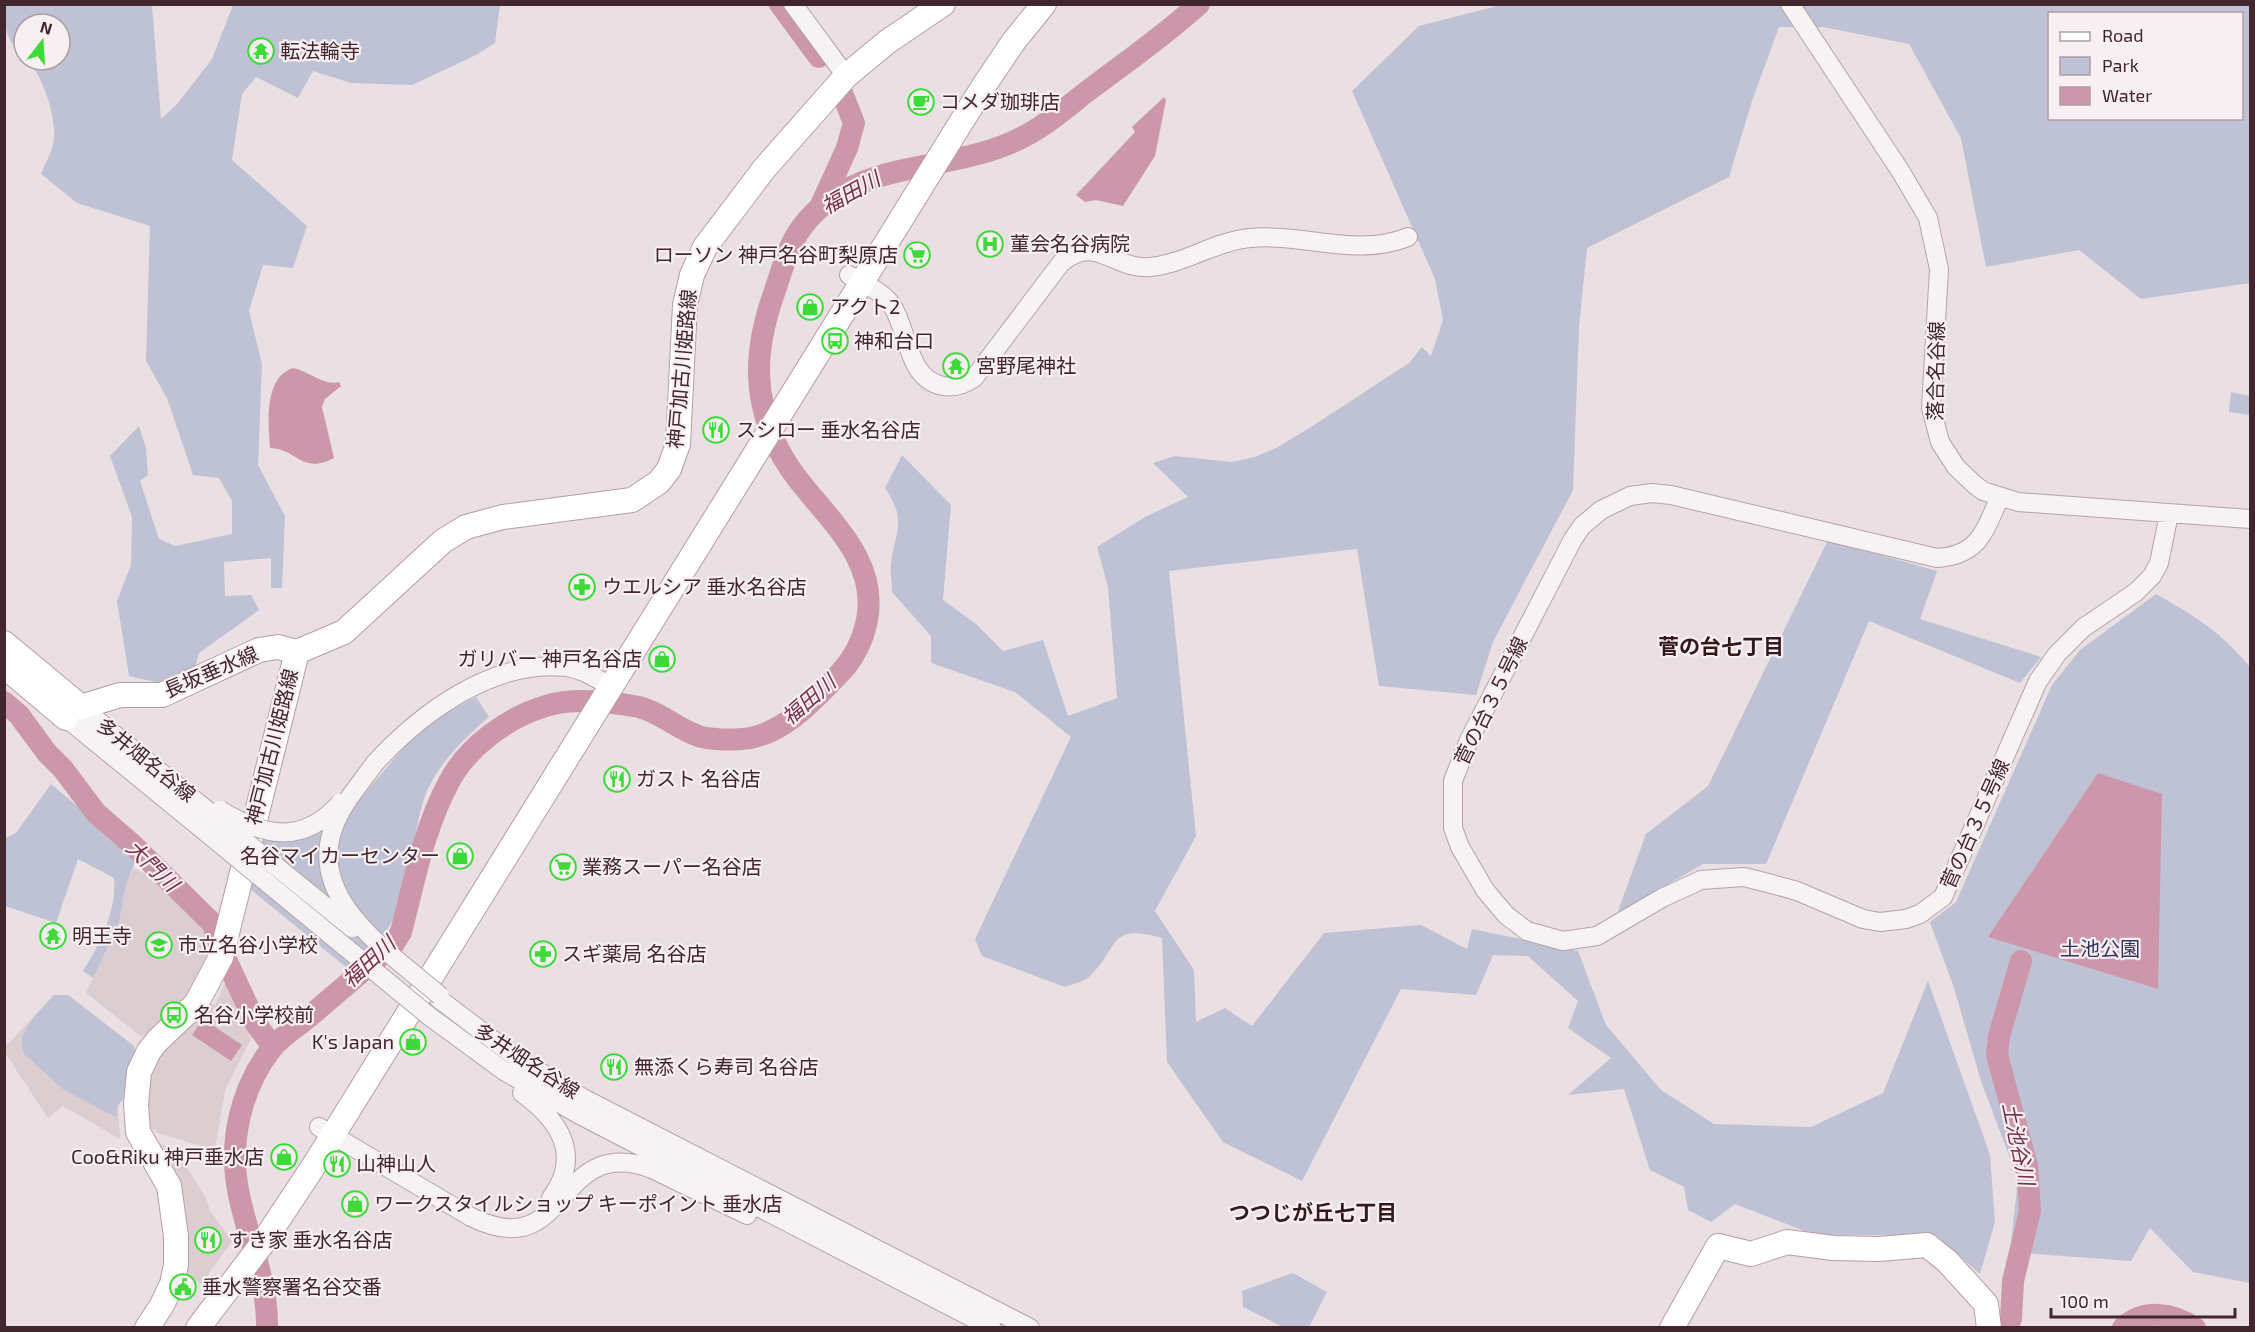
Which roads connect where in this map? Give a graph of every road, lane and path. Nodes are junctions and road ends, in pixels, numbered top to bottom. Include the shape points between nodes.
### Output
1 (793, 4) edge
2 (943, 4) edge
3 (1026, 4) edge
4 (1044, 4) edge
5 (1791, 4) edge
6 (846, 76) junction
7 (937, 149) junction
8 (1408, 237) dead end
9 (856, 279) junction
10 (2000, 497) junction
11 (2169, 513) junction
12 (2250, 519) edge
13 (4, 643) edge
14 (297, 652) junction
15 (4, 666) edge
16 (605, 683) junction
17 (74, 712) junction
18 (375, 763) junction
19 (212, 818) junction
20 (440, 998) junction
21 (429, 1016) junction
22 (325, 1131) junction
23 (439, 1199) junction
24 (245, 1256) junction
25 (881, 1270) junction
26 (147, 1328) edge
27 (182, 1328) edge
28 (198, 1328) edge
29 (992, 1328) edge
30 (1030, 1328) edge
31 (1672, 1328) edge
32 (1989, 1328) edge

1 - 6 street
2 - 6 main road, 神戸加古川姫路線
3 - 7 main road via 1003,33
4 - 7 main road
5 - 10 street, 落合名谷線 via 1928,218 1939,269 1931,408 1934,427 1956,467 1975,485
6 - 14 main road, 神戸加古川姫路線 via 790,137 714,231 692,275 684,319 680,433 672,461 659,482 632,500 504,517 466,527 443,541 344,632
7 - 9 main road
8 - 9 street via 1371,247 1251,238 1152,267 1129,265 1093,250 1078,251 1061,263 971,380 954,386 937,384 922,374 892,306
9 - 16 main road
10 - 11 street, 落合名谷線 via 2025,503
10 - 11 street, 菅の台３５号線 via 1980,540 1954,557 1937,558 1671,495 1629,496 1601,510 1573,539 1469,740 1453,781 1453,828 1469,864 1495,904 1527,931 1563,941 1597,936 1672,893 1701,880 1726,878 1744,877 1797,891 1863,920 1888,921 1920,914 1943,897 2043,673 2083,628 2136,592 2152,576
11 - 12 street, 落合名谷線
13 - 17 main road
14 - 17 main road, 長坂垂水線 via 278,647 259,650 162,695 120,695
14 - 26 main road, 神戸加古川姫路線 via 224,947 196,1004 149,1051 137,1083 138,1132 169,1186 176,1236 172,1284
15 - 17 main road
16 - 18 street via 579,670 551,667 480,683 416,722
16 - 22 main road
17 - 19 street, 多井畑名谷線
17 - 19 street, 多井畑名谷線 via 118,737
18 - 19 street, bridge via 327,816 303,829 264,831
18 - 20 street, bridge via 333,827 327,856 332,883 351,915
19 - 20 street, 多井畑名谷線, bridge
19 - 21 street, 多井畑名谷線, bridge
20 - 30 street, 多井畑名谷線 via 517,1058 583,1098
21 - 23 street via 543,1110 559,1131 566,1154 563,1178 550,1199 516,1218 479,1216
21 - 25 street, 多井畑名谷線 via 538,1092
22 - 23 street
22 - 24 main road
23 - 25 street via 484,1224 524,1226 545,1216 591,1168 624,1161 652,1169 753,1218
24 - 27 main road
24 - 28 main road
25 - 29 street, 多井畑名谷線
31 - 32 main road via 1718,1246 1751,1254 1787,1242 1845,1248 1927,1245 1986,1304

